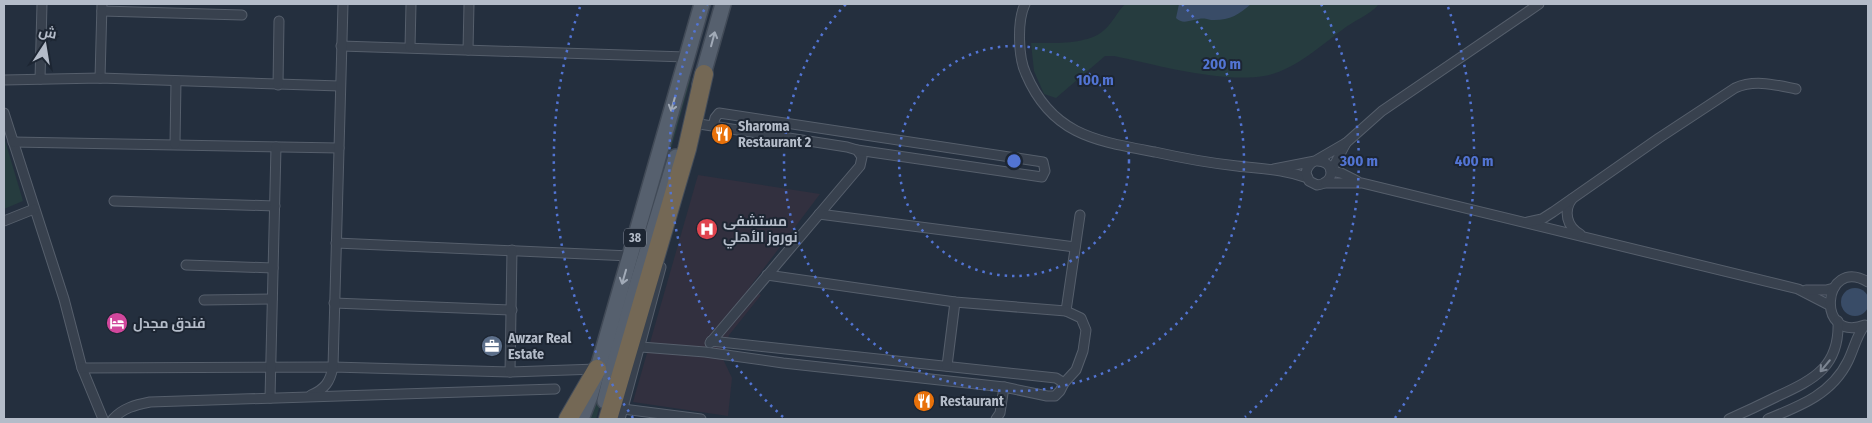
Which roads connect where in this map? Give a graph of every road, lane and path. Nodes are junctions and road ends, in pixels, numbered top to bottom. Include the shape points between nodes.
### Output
1 (42, 4) edge
2 (220, 4) edge
3 (343, 4) edge
4 (411, 4) edge
5 (469, 4) edge
6 (702, 4) edge
7 (723, 4) edge
8 (1025, 4) edge
9 (1539, 4) edge
10 (102, 7) edge
11 (160, 8) edge
12 (220, 15) junction
13 (242, 15) dead end
14 (279, 21) dead end
15 (341, 46) junction
16 (410, 47) junction
17 (468, 50) junction
18 (686, 57) junction
19 (704, 74) junction
20 (100, 78) junction
21 (40, 79) junction
22 (4, 80) edge
23 (176, 81) junction
24 (278, 85) junction
25 (340, 86) junction
26 (1796, 89) dead end
27 (4, 113) edge
28 (693, 123) junction
29 (713, 126) junction
30 (13, 142) junction
31 (1346, 143) junction
32 (175, 144) junction
33 (276, 147) junction
34 (338, 148) junction
35 (857, 150) junction
36 (1315, 161) junction
37 (1274, 169) junction
38 (1331, 171) junction
39 (1308, 178) junction
40 (1326, 183) junction
41 (1362, 183) junction
42 (676, 187) junction
43 (1576, 196) junction
44 (114, 201) dead end
45 (275, 206) junction
46 (34, 209) junction
47 (819, 214) junction
48 (1080, 215) dead end
49 (1517, 221) junction
50 (4, 222) edge
51 (1588, 238) junction
52 (336, 243) junction
53 (1076, 247) junction
54 (512, 250) junction
55 (630, 256) junction
56 (186, 265) dead end
57 (273, 268) junction
58 (767, 275) junction
59 (1868, 282) edge
60 (1834, 288) junction
61 (1798, 289) junction
62 (204, 300) dead end
63 (272, 300) junction
64 (956, 302) junction
65 (334, 303) junction
66 (1829, 305) junction
67 (512, 310) junction
68 (1066, 311) junction
69 (1838, 321) junction
70 (1866, 324) edge
71 (712, 341) junction
72 (640, 347) junction
73 (705, 352) junction
74 (947, 366) junction
75 (272, 367) junction
76 (82, 368) junction
77 (333, 368) junction
78 (597, 369) junction
79 (510, 372) junction
80 (1064, 383) junction
81 (1004, 387) junction
82 (554, 389) dead end
83 (307, 397) junction
84 (270, 398) junction
85 (618, 404) junction
86 (664, 417) edge
87 (103, 419) edge
88 (113, 419) edge
89 (568, 419) edge
90 (581, 419) edge
91 (600, 419) edge
92 (608, 419) edge
93 (620, 419) edge
94 (701, 419) edge
95 (996, 419) edge
96 (1729, 419) edge
97 (1768, 419) edge

1 - 21 street
2 - 12 street
3 - 15 street
4 - 16 street
5 - 17 street
6 - 18 main road, 38
19 -> 7 main road, 38
8 - 37 street via 1020,31 1023,69 1043,106 1062,123 1084,136 1118,145 1212,163
9 - 31 street via 1382,111
10 - 11 street
10 - 20 street
11 - 12 street
12 - 13 street
14 - 24 street
15 - 16 street
15 - 25 street
16 - 17 street
17 - 18 street
18 -> 55 main road, 38
19 - 28 highway
19 - 91 main road, 38 via 644,259
20 - 21 street
20 - 23 street
21 - 22 street
23 - 24 street
23 - 32 street
24 - 25 street
25 - 34 street
26 - 43 street via 1758,83 1735,88
27 - 30 street
28 - 29 street
28 - 42 highway
29 - 35 street
29 - 35 street via 719,113 1043,162 1045,171 1042,178
30 - 32 street
30 - 46 street
31 - 36 street
31 - 38 street
32 - 33 street
33 - 34 street
33 - 45 street
34 - 52 street
35 - 47 street via 862,157 860,166
36 - 37 street
36 - 38 street via 1324,162
36 - 39 street via 1307,168
37 - 39 street
38 - 40 street
38 - 41 street
39 - 40 street via 1314,184
40 - 41 street
41 - 49 street
42 - 72 street via 680,201
42 - 85 highway
43 - 49 street via 1542,219
43 - 51 street via 1568,205 1567,218 1575,231
44 - 45 street
45 - 57 street
46 - 50 street
46 - 76 street via 64,299
47 - 53 street
47 - 58 street
48 - 53 street
49 - 51 street
51 - 61 street
52 - 54 street
52 - 65 street
53 - 68 street
54 - 55 street
54 - 67 street
55 -> 78 main road, 38
56 - 57 street
57 - 63 street
58 - 64 street
58 - 71 street
59 - 60 street via 1846,279
60 - 61 street
60 - 66 street
61 - 66 street
62 - 63 street
63 - 75 street
64 - 68 street
64 - 74 street
65 - 67 street
65 - 77 street
66 - 69 street
67 - 79 street
68 - 80 street via 1080,318 1086,330 1076,370
69 - 70 street via 1848,327
69 -> 96 street via 1835,350 1814,378
70 - 97 street via 1847,362 1828,388 1808,402
71 - 73 street
71 - 74 street
72 - 73 street
72 - 85 street
73 - 81 street
74 - 80 street via 1056,378
75 - 76 street
75 - 77 street
75 - 84 street
76 - 87 street
77 - 79 street
77 - 83 street via 326,386
78 - 79 street
78 - 89 highway
78 - 90 main road, 38
80 - 81 street via 1055,396
81 - 95 street
82 - 83 street
83 - 84 street
84 - 88 street via 150,402 132,406
85 - 86 street
85 - 92 highway
85 - 93 street
86 - 94 street

